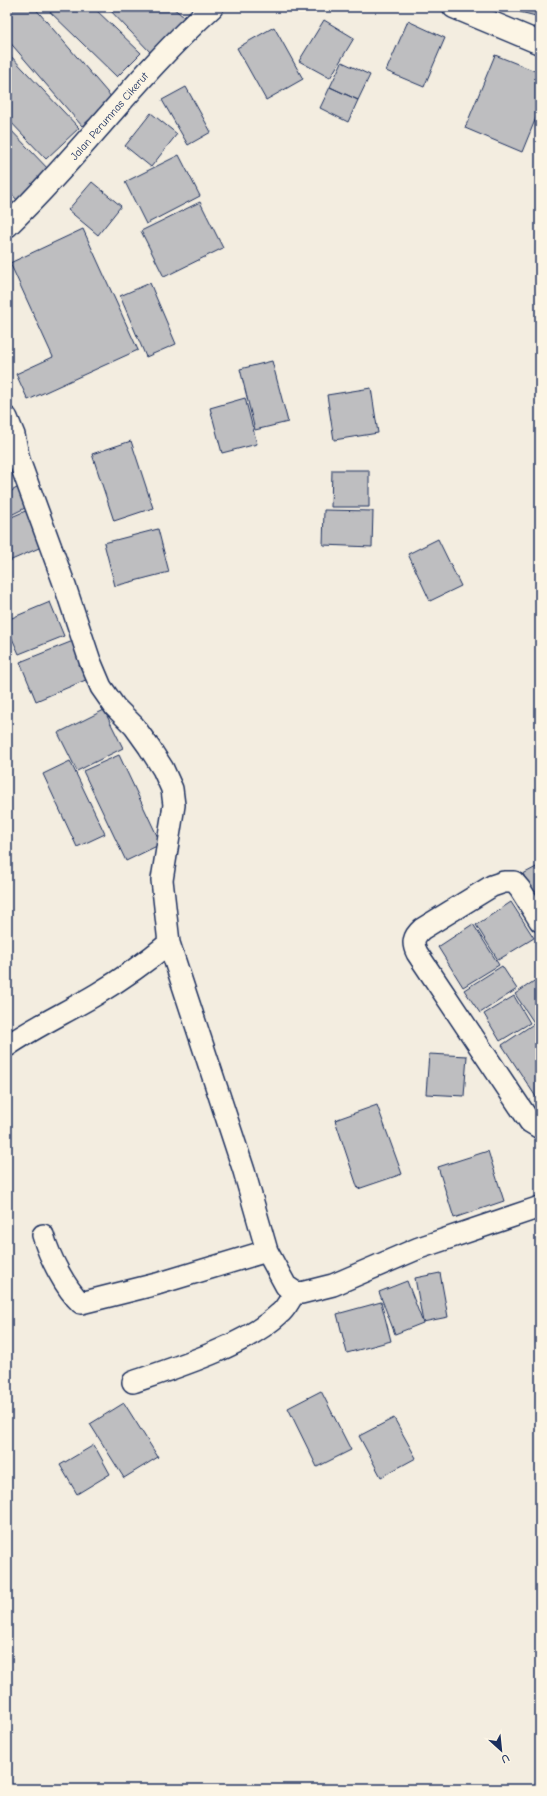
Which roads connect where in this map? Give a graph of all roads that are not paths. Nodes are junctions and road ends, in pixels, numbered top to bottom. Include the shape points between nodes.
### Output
1 (212, 7) edge
2 (454, 7) edge
3 (540, 43) edge
4 (7, 226) edge
5 (7, 418) edge
6 (540, 921) edge
7 (169, 943) junction
8 (7, 1046) edge
9 (540, 1128) edge
10 (540, 1207) edge
11 (43, 1235) dead end
12 (267, 1251) junction
13 (295, 1292) junction
14 (133, 1382) dead end

1 - 4 street, Jalan Perumnas Cikerut via 178,38 41,194
2 - 3 street
5 - 7 street via 14,435 19,460 101,687 149,747 164,769 172,789 174,805 162,880
6 - 9 street via 514,882 504,882 492,886 422,929 413,941 417,953 530,1122
7 - 8 street via 120,980
7 - 12 street via 244,1171
10 - 13 street via 419,1248 333,1285 312,1291
11 - 12 street via 46,1248 74,1296 81,1302 158,1284
12 - 13 street via 286,1286
13 - 14 street via 280,1314 253,1333 208,1355

